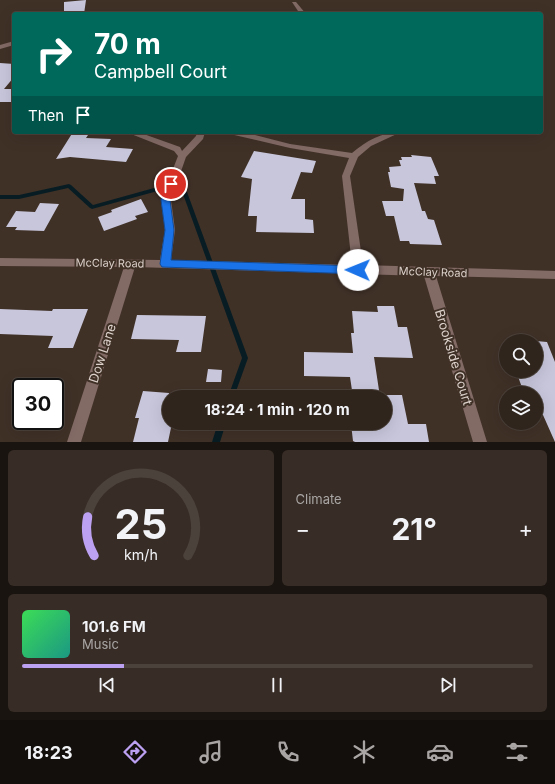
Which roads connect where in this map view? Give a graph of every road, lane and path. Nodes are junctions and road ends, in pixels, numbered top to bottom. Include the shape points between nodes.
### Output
1 (294, 4) dead end
2 (301, 12) edge
3 (12, 44) edge
4 (0, 47) edge
5 (136, 134) edge
6 (201, 134) edge
7 (241, 134) edge
8 (392, 134) edge
9 (182, 156) junction
10 (354, 156) junction
11 (0, 262) edge
12 (131, 263) junction
13 (165, 264) junction
14 (358, 270) junction
15 (429, 272) junction
16 (555, 275) edge
17 (74, 442) edge
18 (480, 442) edge

1 - 2 street
3 - 4 street
5 - 9 street via 177,149
6 - 9 street
7 - 10 street via 290,146
8 - 10 street via 368,144
9 - 13 street via 166,200 170,230
10 - 14 street via 346,176
11 - 12 street, McClay Road
12 - 13 street, McClay Road
12 - 17 street, Dow Lane
13 - 14 street, McClay Road
14 - 15 street, McClay Road
15 - 16 street, McClay Road
15 - 18 street, Brookside Court

